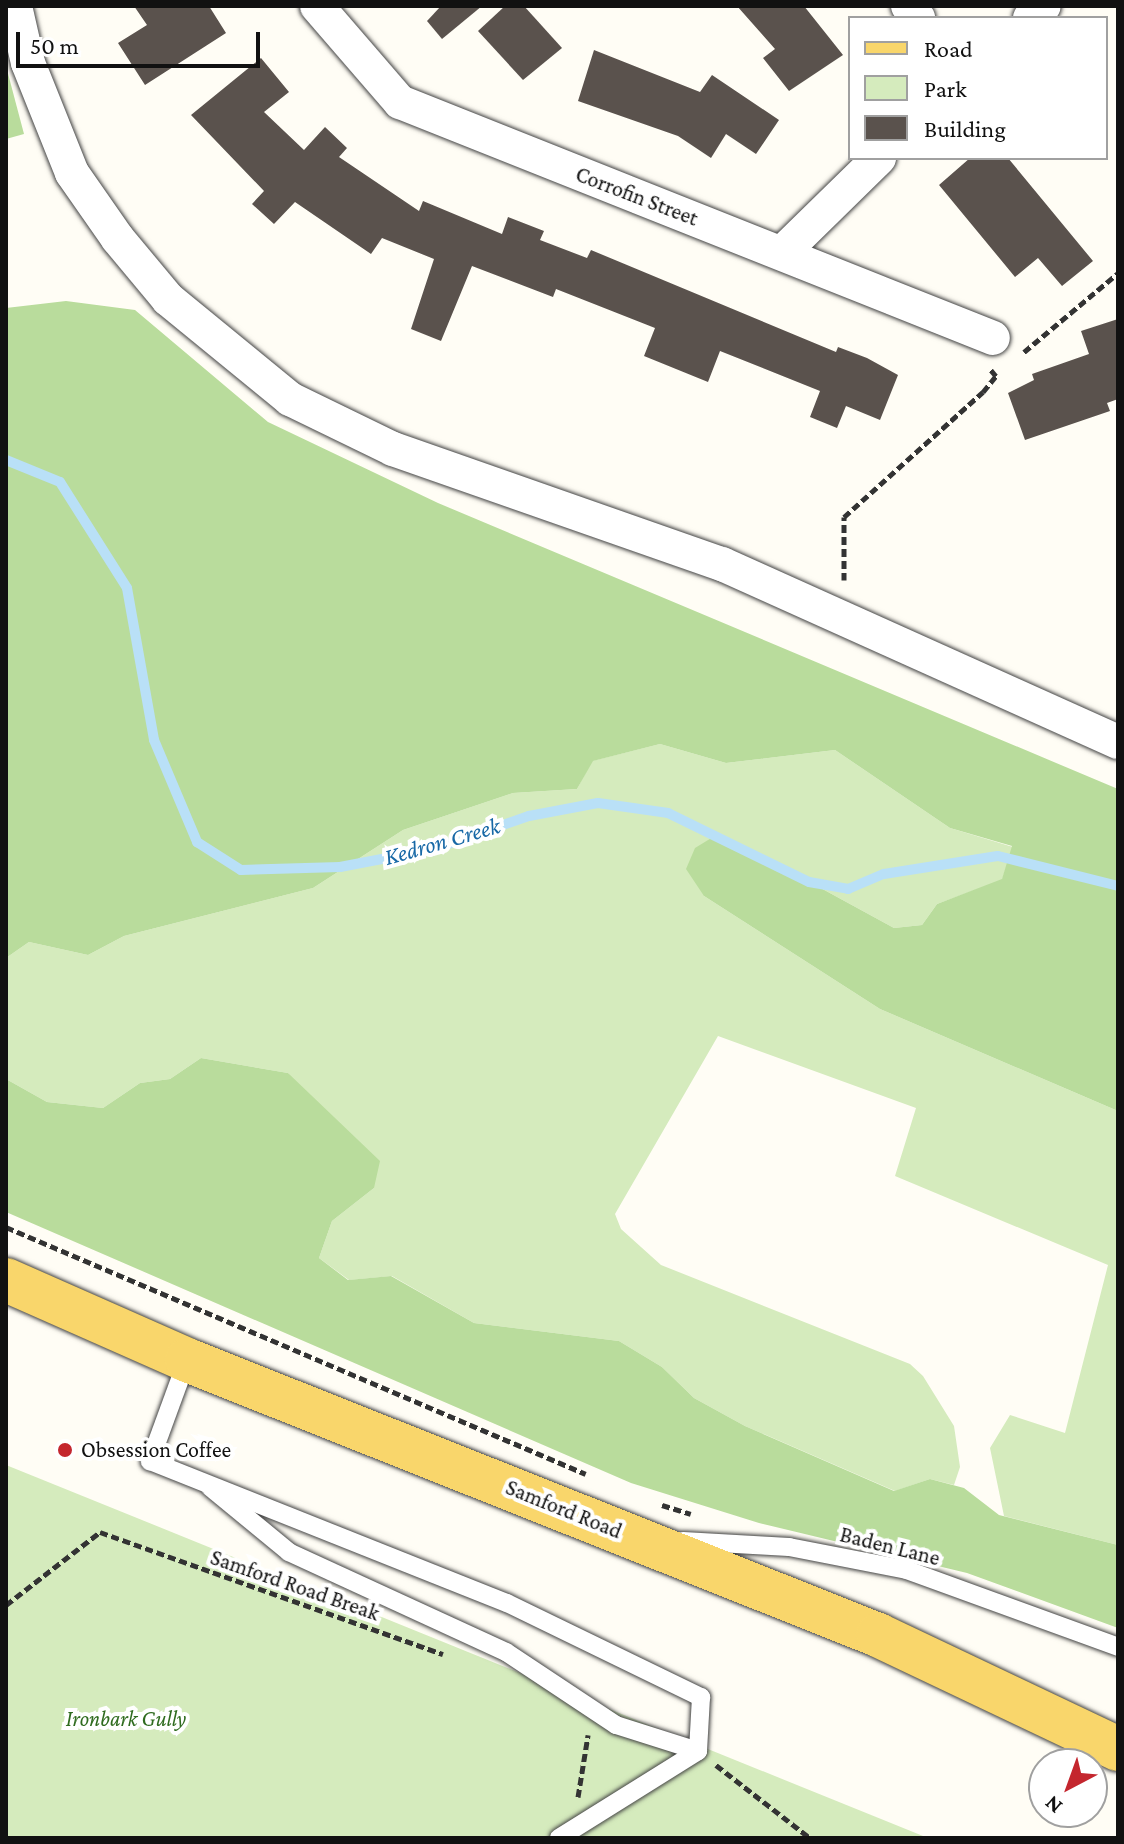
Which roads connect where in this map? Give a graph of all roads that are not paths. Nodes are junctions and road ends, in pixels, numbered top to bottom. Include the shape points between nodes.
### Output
1 (15, 6) edge
2 (317, 6) edge
3 (877, 160) edge
4 (782, 253) junction
5 (1006, 354) road end
6 (1118, 742) edge
7 (6, 1280) edge
8 (187, 1360) junction
9 (210, 1487) junction
10 (649, 1521) junction
11 (1118, 1647) edge
12 (1118, 1749) edge
13 (698, 1751) junction
14 (566, 1834) edge

1 - 6 street via 28,63 72,173 118,239 168,299 290,399 393,449 722,564
2 - 4 street, Corrofin Street via 400,102
3 - 4 street
4 - 5 street, Corrofin Street
7 - 8 main road, Samford Road
8 - 9 lane via 150,1461
8 - 10 main road, Samford Road
9 - 13 lane via 289,1552 506,1652 616,1725
9 - 13 lane via 507,1603 701,1697
10 - 11 lane, Baden Lane via 907,1570
10 - 12 main road, Samford Road
13 - 14 lane

